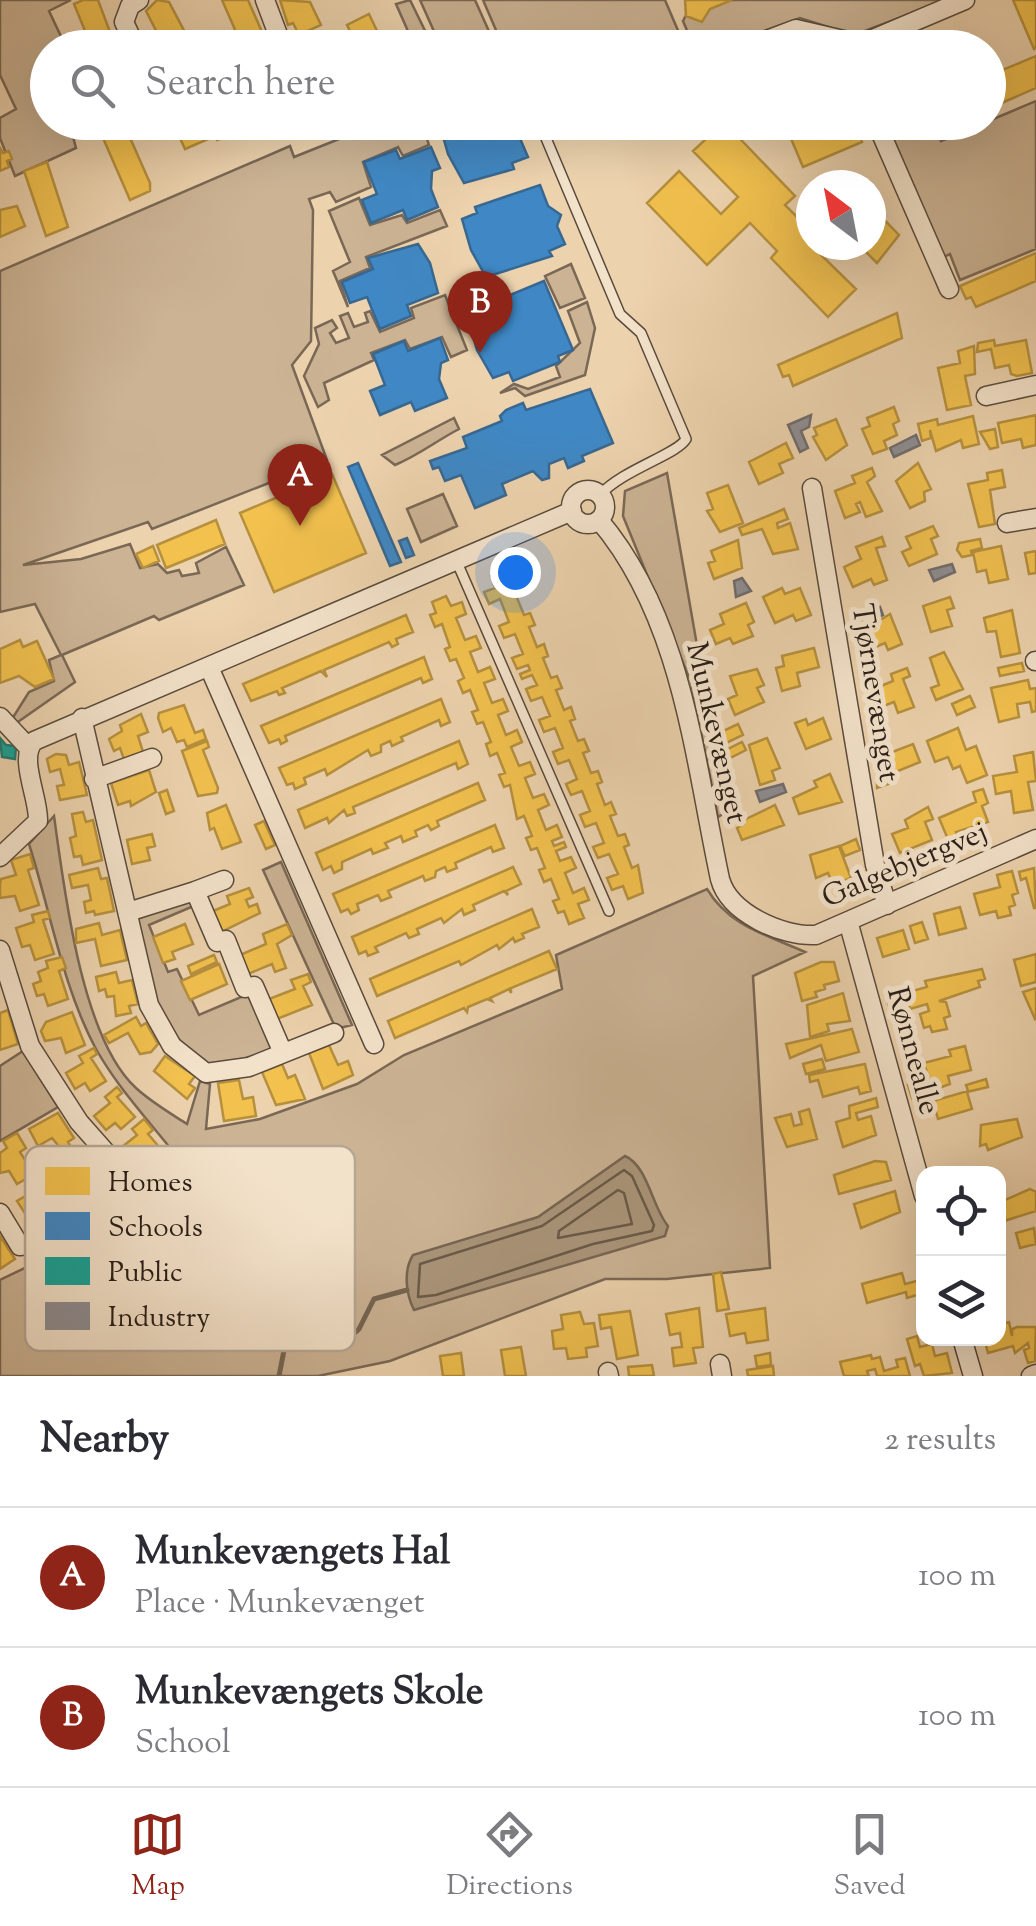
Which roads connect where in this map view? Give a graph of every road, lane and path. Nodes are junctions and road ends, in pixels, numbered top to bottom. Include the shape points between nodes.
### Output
1 (140, 0) edge
2 (265, 0) edge
3 (965, 0) edge
4 (128, 30) edge
5 (276, 30) edge
6 (894, 30) edge
7 (547, 140) edge
8 (884, 140) edge
9 (949, 289) dead end
10 (1036, 385) edge
11 (986, 396) dead end
12 (812, 488) dead end
13 (600, 495) junction
14 (572, 511) junction
15 (1036, 518) edge
16 (599, 520) junction
17 (1008, 522) dead end
18 (456, 560) junction
19 (209, 667) junction
20 (0, 717) edge
21 (82, 718) junction
22 (28, 747) junction
23 (152, 758) dead end
24 (94, 779) junction
25 (1036, 840) edge
26 (1, 857) edge
27 (224, 880) dead end
28 (195, 891) junction
29 (887, 905) junction
30 (609, 911) dead end
31 (128, 912) junction
32 (848, 921) junction
33 (795, 932) joint
34 (0, 950) edge
35 (334, 1033) dead end
36 (374, 1044) dead end
37 (283, 1054) junction
38 (100, 1146) edge
39 (916, 1167) edge
40 (0, 1214) edge
41 (25, 1245) edge
42 (964, 1346) edge
43 (972, 1376) edge

1 - 4 street via 130,6
2 - 5 street
3 - 6 street
7 - 13 lane via 620,314 641,333 686,439
8 - 9 street
10 - 11 street
12 - 29 street, Tjørnevænget via 874,865
13 - 14 street via 580,493
13 - 16 street
14 - 16 street via 583,523
14 - 18 street
15 - 17 street
16 - 33 street, Munkevænget via 623,550 666,642 724,892 740,910
18 - 19 street
18 - 30 lane
19 - 21 street
19 - 36 street
20 - 22 street
21 - 22 street
21 - 24 street
22 - 26 street via 38,821
23 - 24 street
24 - 31 street
25 - 29 street, Galgebjergvej
27 - 28 street
28 - 31 street
28 - 37 street via 217,942 226,940 246,988 254,986
29 - 32 street, Galgebjergvej
31 - 37 street via 149,1005 172,1046 206,1074 249,1068
32 - 33 street, Galgebjergvej via 816,935
32 - 39 street, Rønnealle
34 - 38 street via 30,1046
35 - 37 street
40 - 41 street
42 - 43 street

